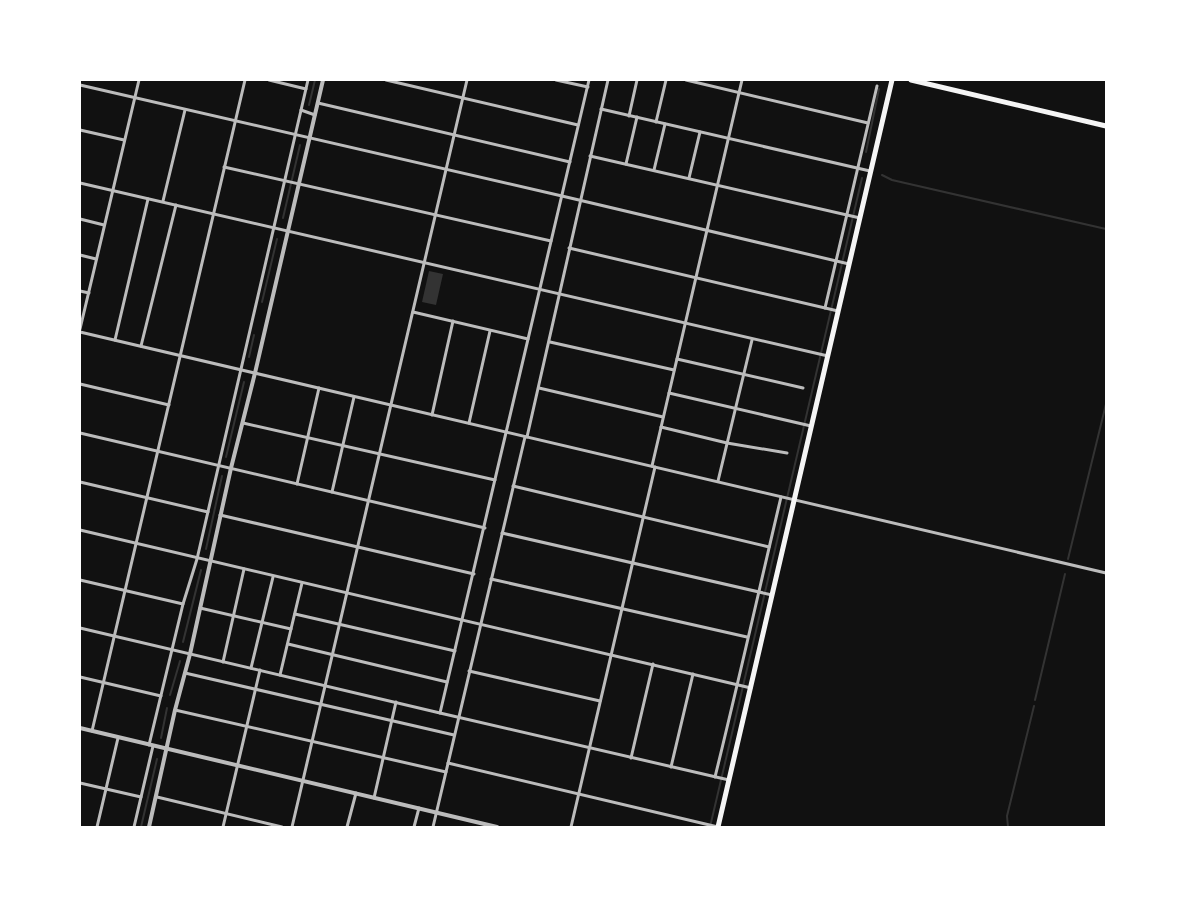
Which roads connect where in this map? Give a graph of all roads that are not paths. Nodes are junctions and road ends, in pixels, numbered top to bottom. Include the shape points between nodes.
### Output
1 (140, 80) edge
2 (245, 80) edge
3 (270, 80) edge
4 (308, 80) edge
5 (324, 80) edge
6 (386, 80) edge
7 (467, 80) edge
8 (556, 80) edge
9 (589, 80) edge
10 (608, 80) edge
11 (637, 80) edge
12 (666, 80) edge
13 (686, 80) edge
14 (742, 80) edge
15 (892, 80) edge
16 (911, 80) edge
17 (80, 85) edge
18 (877, 86) dead end
19 (588, 87) junction
20 (306, 88) junction
21 (739, 93) junction
22 (135, 98) junction
23 (463, 98) junction
24 (318, 103) junction
25 (185, 109) junction
26 (601, 109) junction
27 (301, 110) junction
28 (315, 115) junction
29 (629, 116) junction
30 (637, 117) junction
31 (235, 120) junction
32 (656, 122) junction
33 (868, 123) junction
34 (665, 124) junction
35 (578, 125) junction
36 (1106, 126) edge
37 (80, 130) edge
38 (700, 132) junction
39 (295, 135) junction
40 (454, 135) junction
41 (310, 137) junction
42 (729, 138) junction
43 (124, 140) junction
44 (590, 156) junction
45 (570, 162) junction
46 (626, 164) junction
47 (224, 167) junction
48 (858, 168) junction
49 (446, 169) junction
50 (654, 170) junction
51 (871, 171) junction
52 (689, 178) junction
53 (80, 182) edge
54 (286, 182) junction
55 (298, 185) junction
56 (717, 185) junction
57 (112, 190) junction
58 (562, 196) junction
59 (148, 198) junction
60 (163, 201) junction
61 (580, 201) junction
62 (176, 205) junction
63 (214, 213) junction
64 (436, 214) junction
65 (849, 216) junction
66 (858, 218) junction
67 (80, 219) edge
68 (104, 225) junction
69 (274, 228) junction
70 (288, 231) junction
71 (707, 231) junction
72 (551, 242) junction
73 (569, 248) junction
74 (80, 255) edge
75 (96, 259) junction
76 (424, 262) junction
77 (838, 262) junction
78 (847, 264) junction
79 (696, 277) junction
80 (540, 290) junction
81 (80, 291) edge
82 (88, 293) junction
83 (559, 295) junction
84 (827, 308) junction
85 (836, 310) junction
86 (413, 312) junction
87 (453, 321) junction
88 (685, 324) junction
89 (80, 330) edge
90 (490, 330) junction
91 (528, 339) junction
92 (115, 340) junction
93 (752, 340) junction
94 (550, 342) junction
95 (141, 346) junction
96 (180, 356) junction
97 (826, 356) junction
98 (677, 359) junction
99 (241, 370) junction
100 (674, 370) junction
101 (255, 373) junction
102 (744, 375) junction
103 (80, 384) edge
104 (319, 388) junction
105 (539, 388) junction
106 (803, 388) dead end
107 (668, 393) junction
108 (354, 396) junction
109 (169, 405) junction
110 (391, 405) junction
111 (736, 408) junction
112 (432, 415) junction
113 (663, 417) junction
114 (243, 422) junction
115 (470, 423) junction
116 (809, 426) junction
117 (661, 428) junction
118 (507, 432) junction
119 (80, 433) edge
120 (526, 437) junction
121 (308, 438) junction
122 (727, 443) junction
123 (342, 446) junction
124 (158, 451) junction
125 (787, 453) dead end
126 (379, 454) junction
127 (218, 466) junction
128 (653, 467) junction
129 (231, 468) junction
130 (495, 480) junction
131 (718, 481) junction
132 (80, 482) edge
133 (297, 484) junction
134 (512, 486) junction
135 (332, 492) junction
136 (780, 497) junction
137 (147, 498) junction
138 (368, 500) junction
139 (794, 500) junction
140 (208, 512) junction
141 (220, 515) junction
142 (643, 517) junction
143 (485, 528) junction
144 (80, 530) edge
145 (502, 533) junction
146 (137, 544) junction
147 (357, 547) junction
148 (769, 547) junction
149 (197, 559) junction
150 (211, 562) junction
151 (632, 562) junction
152 (244, 569) junction
153 (1106, 573) edge
154 (474, 574) junction
155 (274, 576) junction
156 (490, 579) junction
157 (80, 580) edge
158 (302, 582) junction
159 (126, 590) junction
160 (760, 592) junction
161 (346, 593) junction
162 (770, 595) junction
163 (183, 604) junction
164 (200, 608) junction
165 (622, 609) junction
166 (295, 614) junction
167 (234, 616) junction
168 (462, 620) junction
169 (262, 622) junction
170 (339, 624) junction
171 (480, 625) junction
172 (80, 628) edge
173 (291, 629) junction
174 (115, 636) junction
175 (747, 637) junction
176 (288, 644) junction
177 (173, 650) junction
178 (455, 651) junction
179 (190, 654) junction
180 (332, 654) junction
181 (611, 655) junction
182 (223, 662) junction
183 (653, 664) junction
184 (251, 668) junction
185 (260, 670) junction
186 (469, 671) junction
187 (184, 673) junction
188 (694, 674) junction
189 (280, 675) junction
190 (80, 677) edge
191 (447, 682) junction
192 (104, 683) junction
193 (325, 686) junction
194 (739, 686) junction
195 (748, 688) junction
196 (256, 689) junction
197 (161, 696) junction
198 (396, 702) junction
199 (600, 702) junction
200 (321, 704) junction
201 (175, 710) junction
202 (440, 713) junction
203 (459, 717) junction
204 (392, 720) junction
205 (247, 726) junction
206 (80, 728) edge
207 (92, 732) junction
208 (454, 735) junction
209 (118, 738) junction
210 (312, 742) junction
211 (151, 746) junction
212 (589, 747) junction
213 (167, 749) junction
214 (383, 758) junction
215 (631, 758) junction
216 (448, 763) junction
217 (238, 766) junction
218 (672, 767) junction
219 (446, 772) junction
220 (717, 777) junction
221 (727, 780) junction
222 (80, 782) edge
223 (302, 782) junction
224 (106, 788) junction
225 (356, 793) junction
226 (578, 794) junction
227 (141, 797) junction
228 (156, 797) junction
229 (374, 798) junction
230 (419, 808) junction
231 (436, 813) junction
232 (226, 814) junction
233 (717, 826) edge
234 (97, 827) edge
235 (134, 827) edge
236 (149, 827) edge
237 (223, 827) edge
238 (282, 827) edge
239 (292, 827) edge
240 (347, 827) edge
241 (414, 827) edge
242 (433, 827) edge
243 (497, 827) edge
244 (571, 827) edge

1 - 22 street
2 - 31 street
3 - 20 street
4 - 20 street
5 - 24 street
6 - 23 street
7 - 23 street
8 - 19 street
9 - 19 street
10 - 26 street
11 - 29 street
12 - 32 street
13 - 21 street
14 - 21 street
15 - 51 main road
16 - 36 main road
17 - 22 street
18 - 33 street
19 - 35 street
20 - 27 street
21 - 33 street
21 - 42 street
22 - 25 street
22 - 43 street
23 - 35 street
23 - 40 street
24 - 28 street
24 - 40 street
25 - 31 street
25 - 60 street
26 - 29 street
26 - 44 street
27 - 28 street
27 - 39 street
28 - 41 street
29 - 30 street
30 - 32 street
30 - 46 street
31 - 39 street
31 - 47 street
32 - 34 street
33 - 48 street
34 - 38 street
34 - 50 street
35 - 45 street
37 - 43 street
38 - 42 street
38 - 52 street
39 - 41 street
39 - 54 street
40 - 45 street
40 - 49 street
41 - 49 street
41 - 55 street
42 - 48 street
42 - 56 street
43 - 57 street
44 - 46 street
44 - 61 street
45 - 58 street
46 - 50 street
47 - 54 street
47 - 63 street
48 - 51 street
48 - 65 street
49 - 58 street
49 - 64 street
50 - 52 street
51 - 66 main road
52 - 56 street
53 - 57 street
54 - 55 street
54 - 69 street
55 - 64 street
55 - 70 street
56 - 65 street
56 - 71 street
57 - 59 street
57 - 68 street
58 - 61 street
58 - 72 street
59 - 60 street
59 - 92 street
60 - 62 street
61 - 71 street
61 - 73 street
62 - 63 street
62 - 95 street
63 - 69 street
63 - 96 street
64 - 72 street
64 - 76 street
65 - 66 street
65 - 77 street
66 - 78 main road
67 - 68 street
68 - 75 street
69 - 70 street
69 - 99 street
70 - 76 street
70 - 101 street
71 - 77 street
71 - 79 street
72 - 80 street
73 - 79 street
73 - 83 street
74 - 75 street
75 - 82 street
76 - 80 street
76 - 86 street
77 - 78 street
77 - 84 street
78 - 85 main road
79 - 84 street
79 - 88 street
80 - 83 street
80 - 91 street
81 - 82 street
82 - 89 street
83 - 88 street
83 - 94 street
84 - 85 street
85 - 97 main road
86 - 87 street
86 - 110 street
87 - 90 street
87 - 112 street
88 - 93 street
88 - 98 street
89 - 92 street
90 - 91 street
90 - 115 street
91 - 118 street
92 - 95 street
93 - 97 street
93 - 102 street
94 - 100 street
94 - 105 street
95 - 96 street
96 - 99 street
96 - 109 street
97 - 116 main road
98 - 100 street
98 - 102 street
99 - 101 street
99 - 127 street
100 - 107 street
101 - 104 street
101 - 114 street
102 - 106 street
102 - 111 street
103 - 109 street
104 - 108 street
104 - 121 street
105 - 113 street
105 - 120 street
107 - 111 street
107 - 113 street
108 - 110 street
108 - 123 street
109 - 124 street
110 - 112 street
110 - 126 street
111 - 116 street
111 - 122 street
112 - 115 street
113 - 117 street
114 - 121 street
114 - 129 street
115 - 118 street
116 - 139 main road
117 - 122 street
117 - 128 street
118 - 120 street
118 - 130 street
119 - 124 street
120 - 128 street
120 - 134 street
121 - 123 street
121 - 133 street
122 - 125 street
122 - 131 street
123 - 126 street
123 - 135 street
124 - 127 street
124 - 137 street
126 - 130 street
126 - 138 street
127 - 129 street
127 - 140 street
128 - 131 street
128 - 142 street
129 - 133 street
129 - 141 street
130 - 143 street
131 - 136 street
132 - 137 street
133 - 135 street
134 - 142 street
134 - 145 street
135 - 138 street
136 - 139 street
136 - 148 street
137 - 140 street
137 - 146 street
138 - 143 street
138 - 147 street
139 - 153 street
139 - 162 main road
140 - 149 street
141 - 147 street
141 - 150 street
142 - 148 street
142 - 151 street
143 - 154 street
144 - 146 street
145 - 151 street
145 - 156 street
146 - 149 street
146 - 159 street
147 - 154 street
147 - 161 street
148 - 160 street
149 - 150 street
149 - 163 street
150 - 152 street
150 - 164 street
151 - 160 street
151 - 165 street
152 - 155 street
152 - 167 street
154 - 168 street
155 - 158 street
155 - 169 street
156 - 165 street
156 - 171 street
157 - 159 street
158 - 161 street
158 - 166 street
159 - 163 street
159 - 174 street
160 - 162 street
160 - 175 street
161 - 168 street
161 - 170 street
162 - 195 main road
163 - 177 street
164 - 167 street
164 - 179 street
165 - 175 street
165 - 181 street
166 - 170 street
166 - 173 street
167 - 169 street
167 - 182 street
168 - 171 street
168 - 178 street
169 - 173 street
169 - 184 street
170 - 178 street
170 - 180 street
171 - 181 street
171 - 186 street
172 - 174 street
173 - 176 street
174 - 177 street
174 - 192 street
175 - 194 street
176 - 180 street
176 - 189 street
177 - 179 street
177 - 197 street
178 - 191 street
179 - 182 street
179 - 187 street
180 - 191 street
180 - 193 street
181 - 183 street
181 - 199 street
182 - 184 street
183 - 188 street
183 - 215 street
184 - 185 street
185 - 189 street
185 - 196 street
186 - 199 street
186 - 203 street
187 - 196 street
187 - 201 street
188 - 194 street
188 - 218 street
189 - 193 street
190 - 192 street
191 - 202 street
192 - 197 street
192 - 207 street
193 - 198 street
193 - 200 street
194 - 195 street
194 - 220 street
195 - 221 main road
196 - 200 street
196 - 205 street
197 - 211 street
198 - 202 street
198 - 204 street
199 - 212 street
200 - 204 street
200 - 210 street
201 - 205 street
201 - 213 street
202 - 203 street
203 - 208 street
203 - 212 street
204 - 208 street
204 - 214 street
205 - 210 street
205 - 217 street
206 - 207 street
207 - 209 street
208 - 216 street
209 - 211 street
209 - 224 street
210 - 214 street
210 - 223 street
211 - 213 street
211 - 227 street
212 - 215 street
212 - 226 street
213 - 217 street
213 - 228 street
214 - 219 street
214 - 229 street
215 - 218 street
216 - 219 street
216 - 226 street
217 - 223 street
217 - 232 street
218 - 220 street
219 - 231 street
220 - 221 street
221 - 233 main road
222 - 224 street
223 - 225 street
223 - 239 street
224 - 227 street
224 - 234 street
225 - 229 street
225 - 240 street
226 - 233 street
226 - 244 street
227 - 235 street
228 - 232 street
228 - 236 street
229 - 230 street
230 - 231 street
230 - 241 street
231 - 242 street
231 - 243 street
232 - 237 street
232 - 238 street

